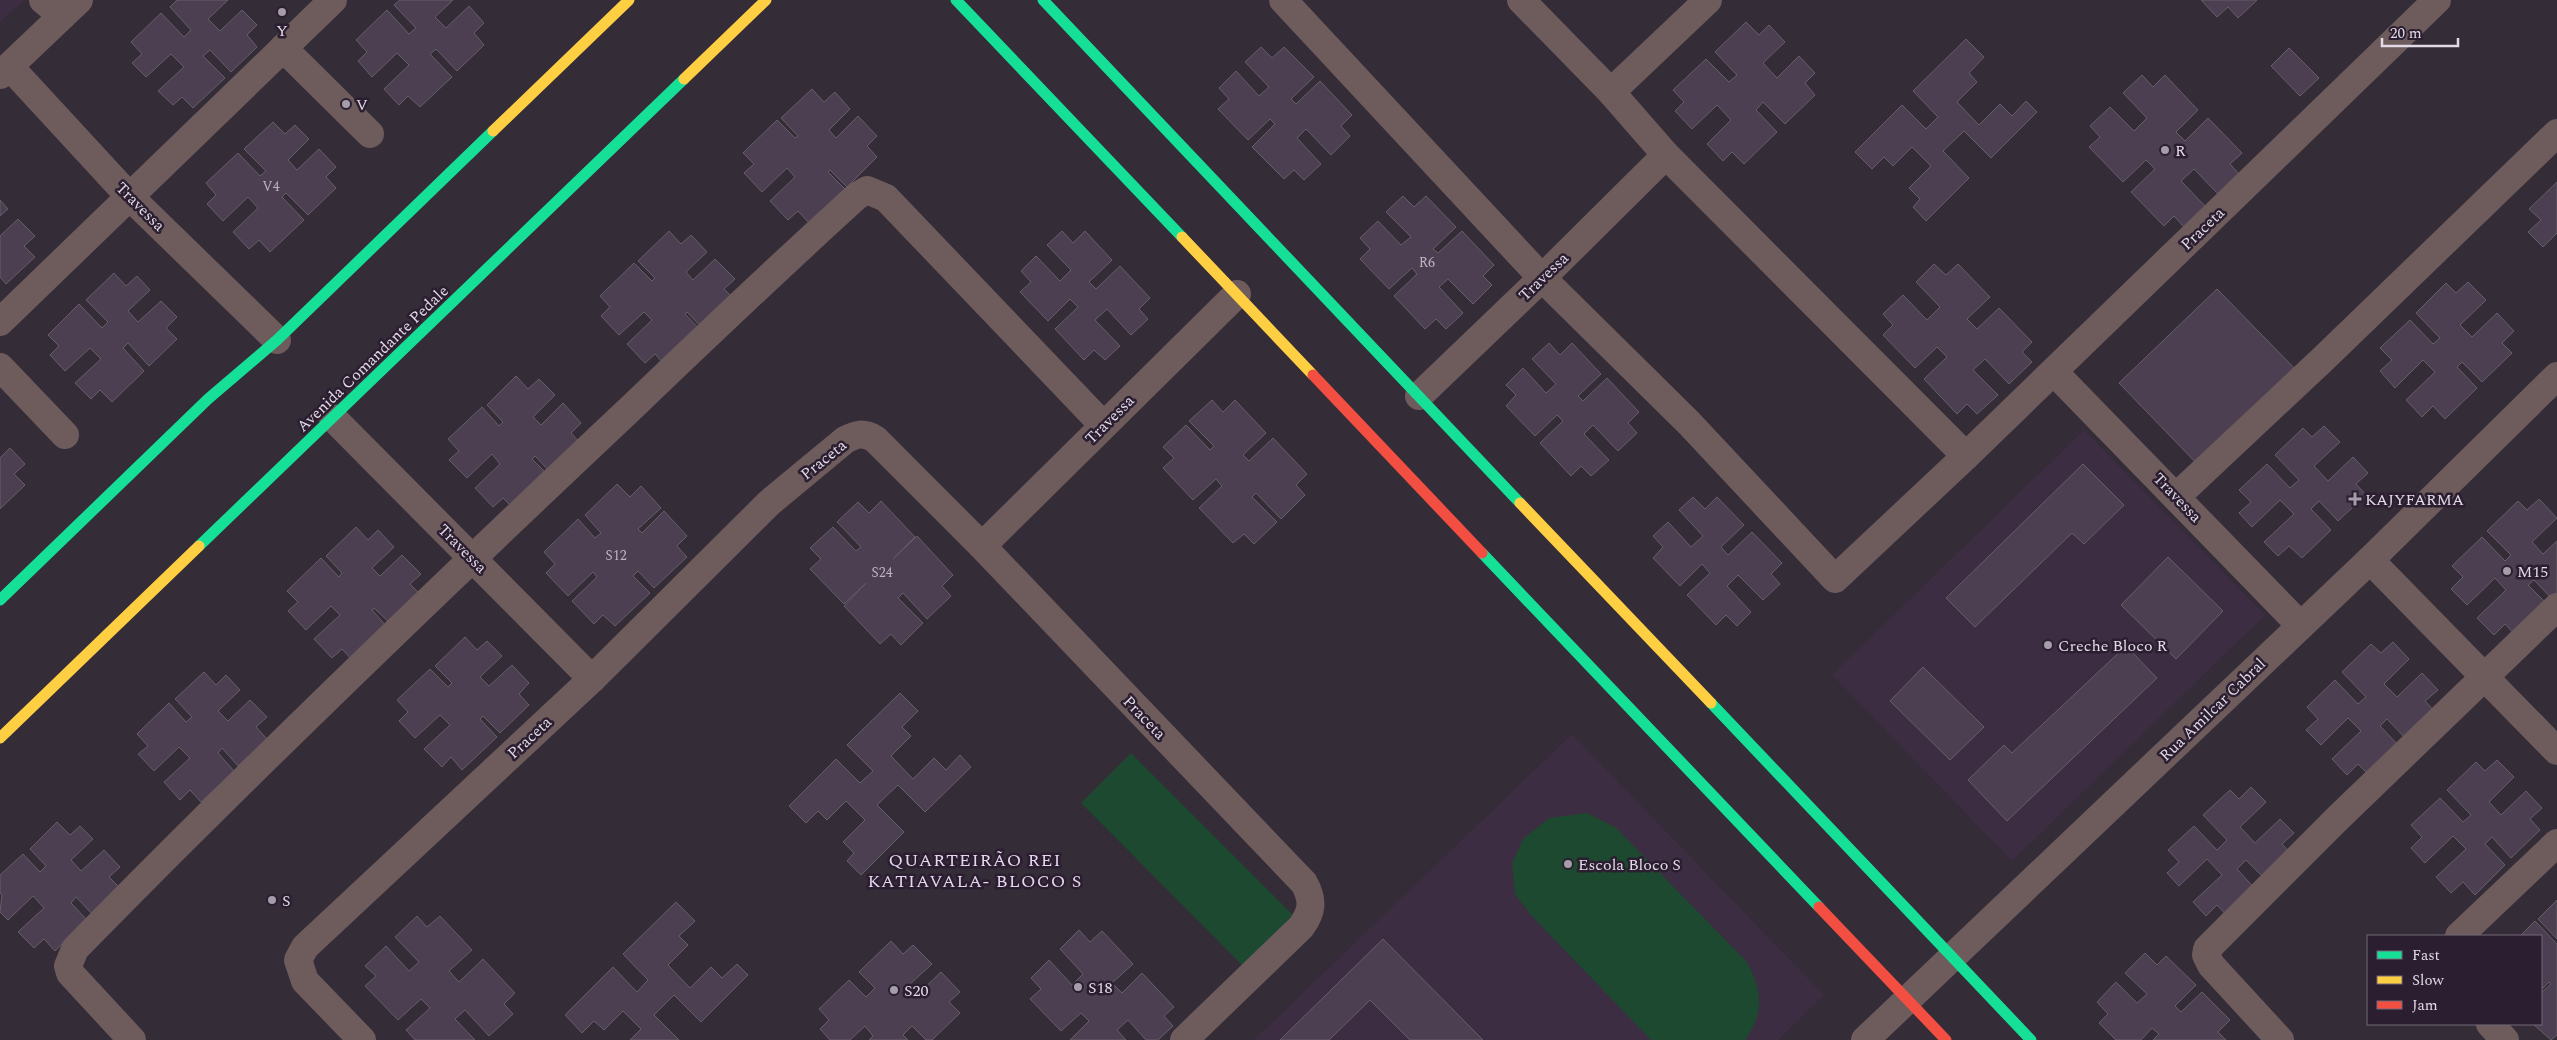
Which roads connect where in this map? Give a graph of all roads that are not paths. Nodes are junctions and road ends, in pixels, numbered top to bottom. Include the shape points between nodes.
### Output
1 (333, 0) edge
2 (629, 0) edge
3 (766, 0) edge
4 (956, 0) edge
5 (1043, 0) edge
6 (1283, 0) edge
7 (1708, 0) edge
8 (2437, 0) edge
9 (1528, 2) edge
10 (61, 5) edge
11 (283, 48) junction
12 (5, 71) edge
13 (1611, 92) junction
14 (2557, 133) edge
15 (370, 134) dead end
16 (1666, 155) junction
17 (129, 196) junction
18 (1542, 278) junction
19 (1237, 294) junction
20 (0, 322) edge
21 (277, 340) junction
22 (0, 367) edge
23 (2054, 372) junction
24 (2557, 376) edge
25 (1419, 396) junction
26 (333, 418) junction
27 (1103, 425) junction
28 (66, 435) dead end
29 (1966, 456) junction
30 (2177, 496) junction
31 (982, 546) junction
32 (472, 557) junction
33 (2370, 560) junction
34 (0, 600) edge
35 (2557, 607) edge
36 (2300, 625) junction
37 (2483, 677) junction
38 (592, 679) junction
39 (0, 738) edge
40 (2557, 751) edge
41 (2557, 843) edge
42 (2460, 935) edge
43 (1952, 957) junction
44 (1908, 999) junction
45 (2491, 1025) edge
46 (132, 1040) edge
47 (362, 1040) edge
48 (1184, 1040) edge
49 (1865, 1040) edge
50 (1946, 1040) edge
51 (2032, 1040) edge
52 (2280, 1040) edge
53 (2505, 1040) edge

1 - 11 street
2 - 21 street
3 - 26 street, Avenida Comandante Pedale
4 - 19 street
5 - 25 street
6 - 18 street
7 - 13 street
8 - 23 street, Praceta
9 - 13 street
10 - 12 street
11 - 15 street
11 - 17 street
12 - 17 street, Travessa
13 - 16 street
14 - 30 street
16 - 18 street, Travessa
16 - 29 street
17 - 20 street
17 - 21 street, Travessa
18 - 25 street, Travessa
18 - 29 street, Praceta via 1689,423 1835,579
19 - 27 street, Travessa
19 - 44 street
21 - 34 street via 208,399
22 - 28 street
23 - 29 street, Praceta
23 - 30 street, Travessa
24 - 33 street, Rua Amilcar Cabral
25 - 43 street
26 - 32 street, Travessa
26 - 39 street, Avenida Comandante Pedale
27 - 31 street, Travessa
27 - 32 street via 906,217 886,198 867,190 780,265
30 - 36 street, Travessa
31 - 38 street, Praceta via 875,439 866,433 856,434 844,440 769,503
31 - 48 street, Praceta via 1304,883 1311,895 1309,916 1301,927
32 - 38 street, Travessa
32 - 46 street via 74,949 68,966 70,973
33 - 36 street, Rua Amilcar Cabral
33 - 37 street
35 - 37 street
36 - 43 street, Rua Amilcar Cabral
37 - 40 street
37 - 52 street via 2207,949 2211,965
38 - 47 street, Praceta via 305,947 298,960 305,981
41 - 42 street
43 - 44 street, Rua Amilcar Cabral
43 - 51 street
44 - 49 street, Rua Amilcar Cabral
44 - 50 street
45 - 53 street

